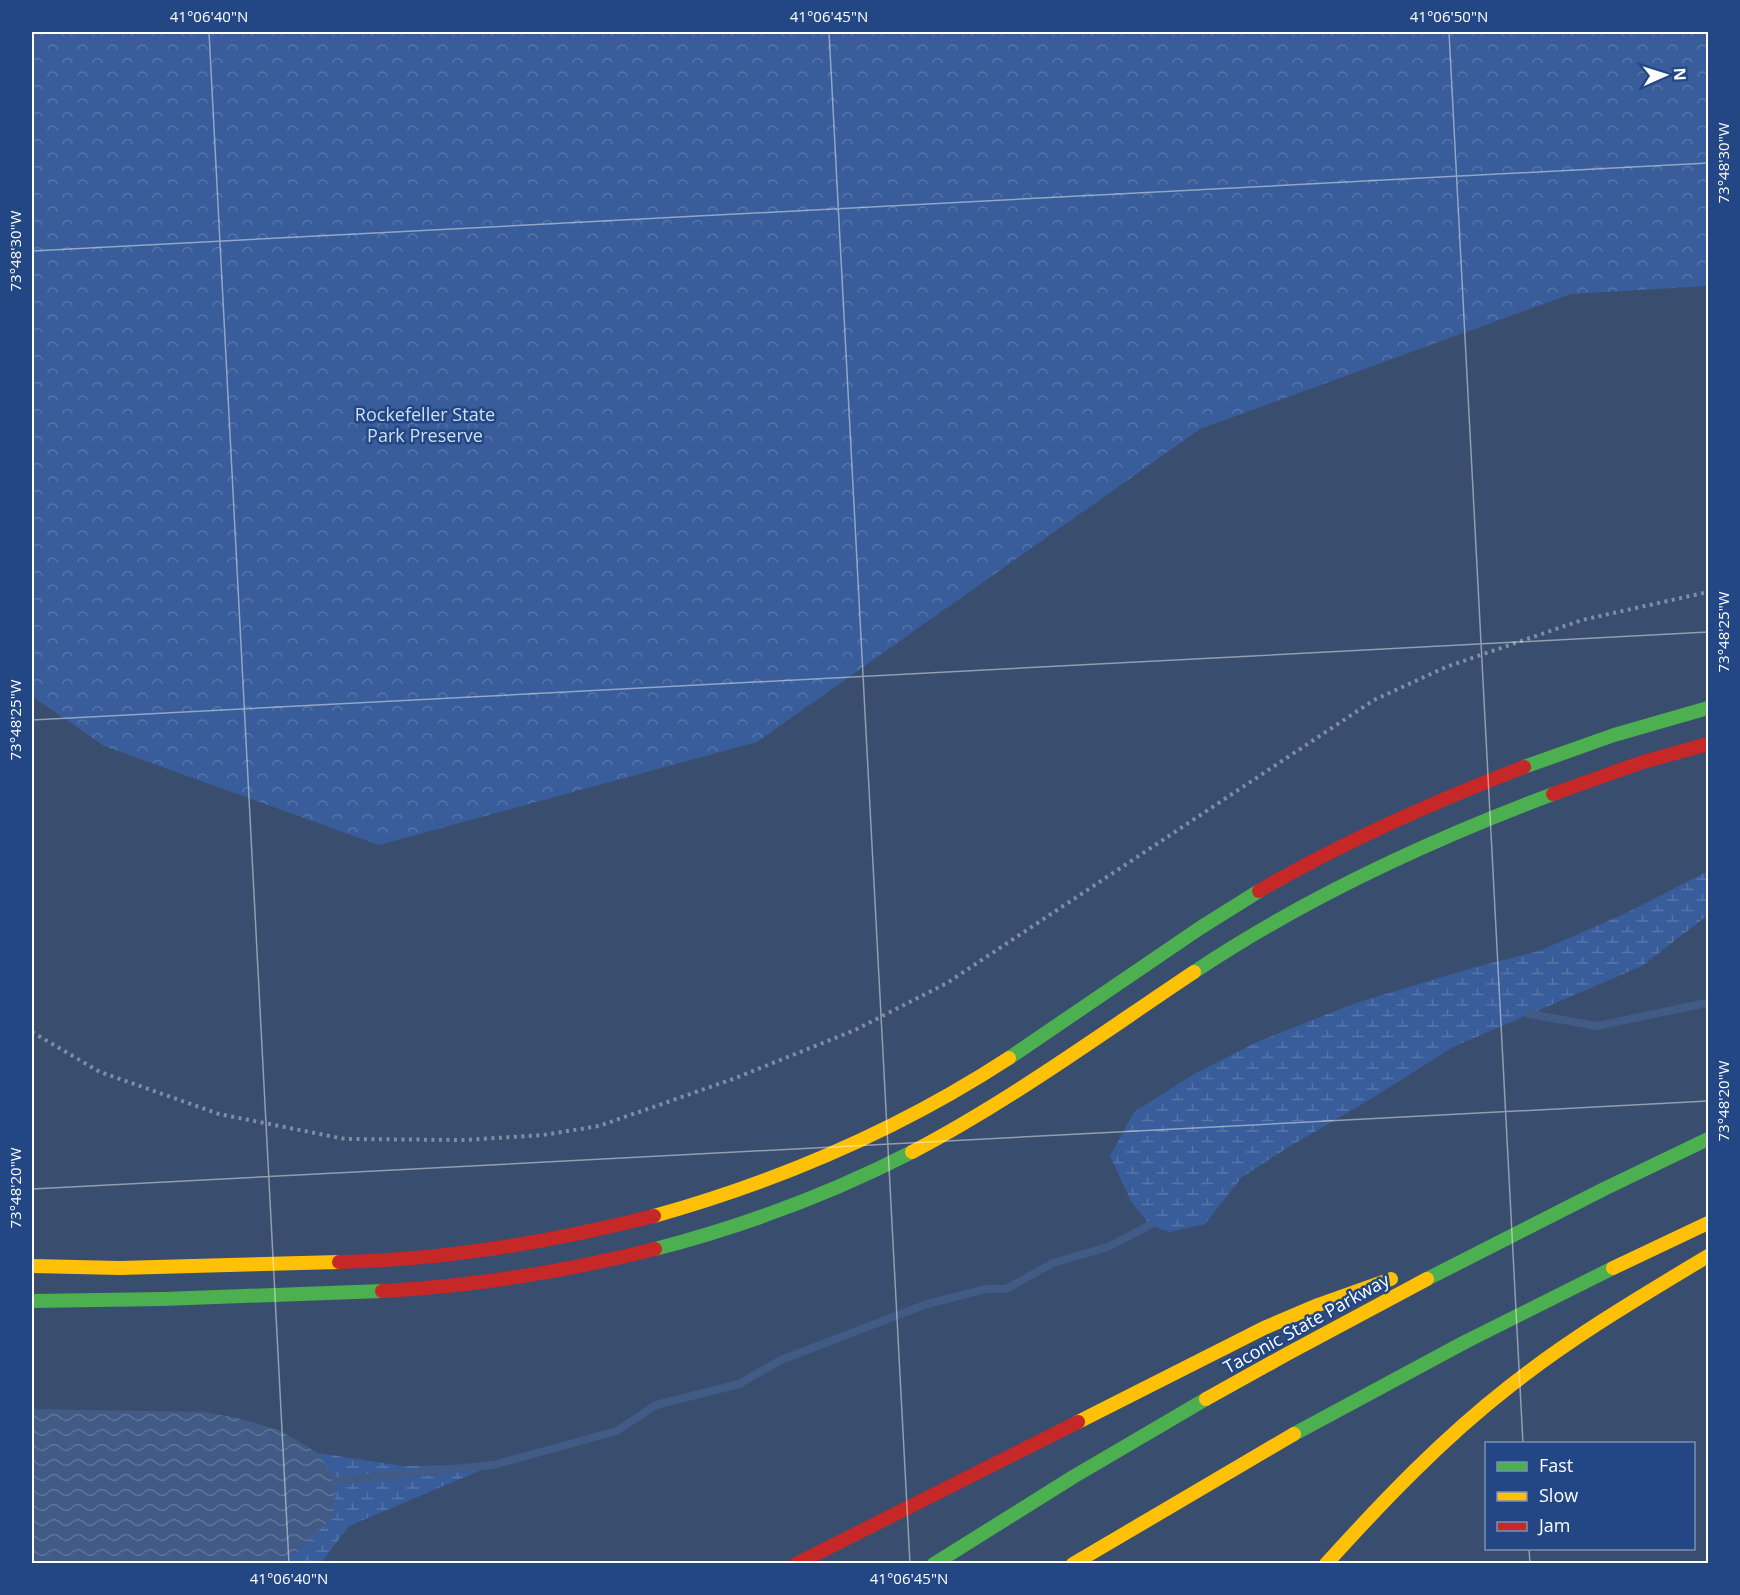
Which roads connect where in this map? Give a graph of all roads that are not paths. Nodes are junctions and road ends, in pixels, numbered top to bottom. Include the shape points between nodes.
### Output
1 (1708, 708) edge
2 (1708, 744) edge
3 (1708, 1139) edge
4 (1708, 1223) edge
5 (1479, 1252) junction
6 (1708, 1256) edge
7 (32, 1266) edge
8 (32, 1301) edge
9 (796, 1563) edge
10 (934, 1563) edge
11 (1073, 1563) edge
12 (1326, 1563) edge

1 - 7 main road via 1511,772 1328,854 1243,901 960,1088 859,1141 715,1198 564,1238 468,1252 369,1261
2 - 8 main road via 1582,782 1395,858 1305,904 1218,956 977,1117 877,1169 748,1222 611,1260 507,1280 349,1292
3 - 5 main road, Taconic State Parkway
4 - 11 main road via 1427,1362 1255,1456
5 - 9 main road via 1368,1287 1264,1328
5 - 10 main road, Taconic State Parkway via 1215,1393
6 - 12 main road via 1602,1320 1504,1391 1428,1457

